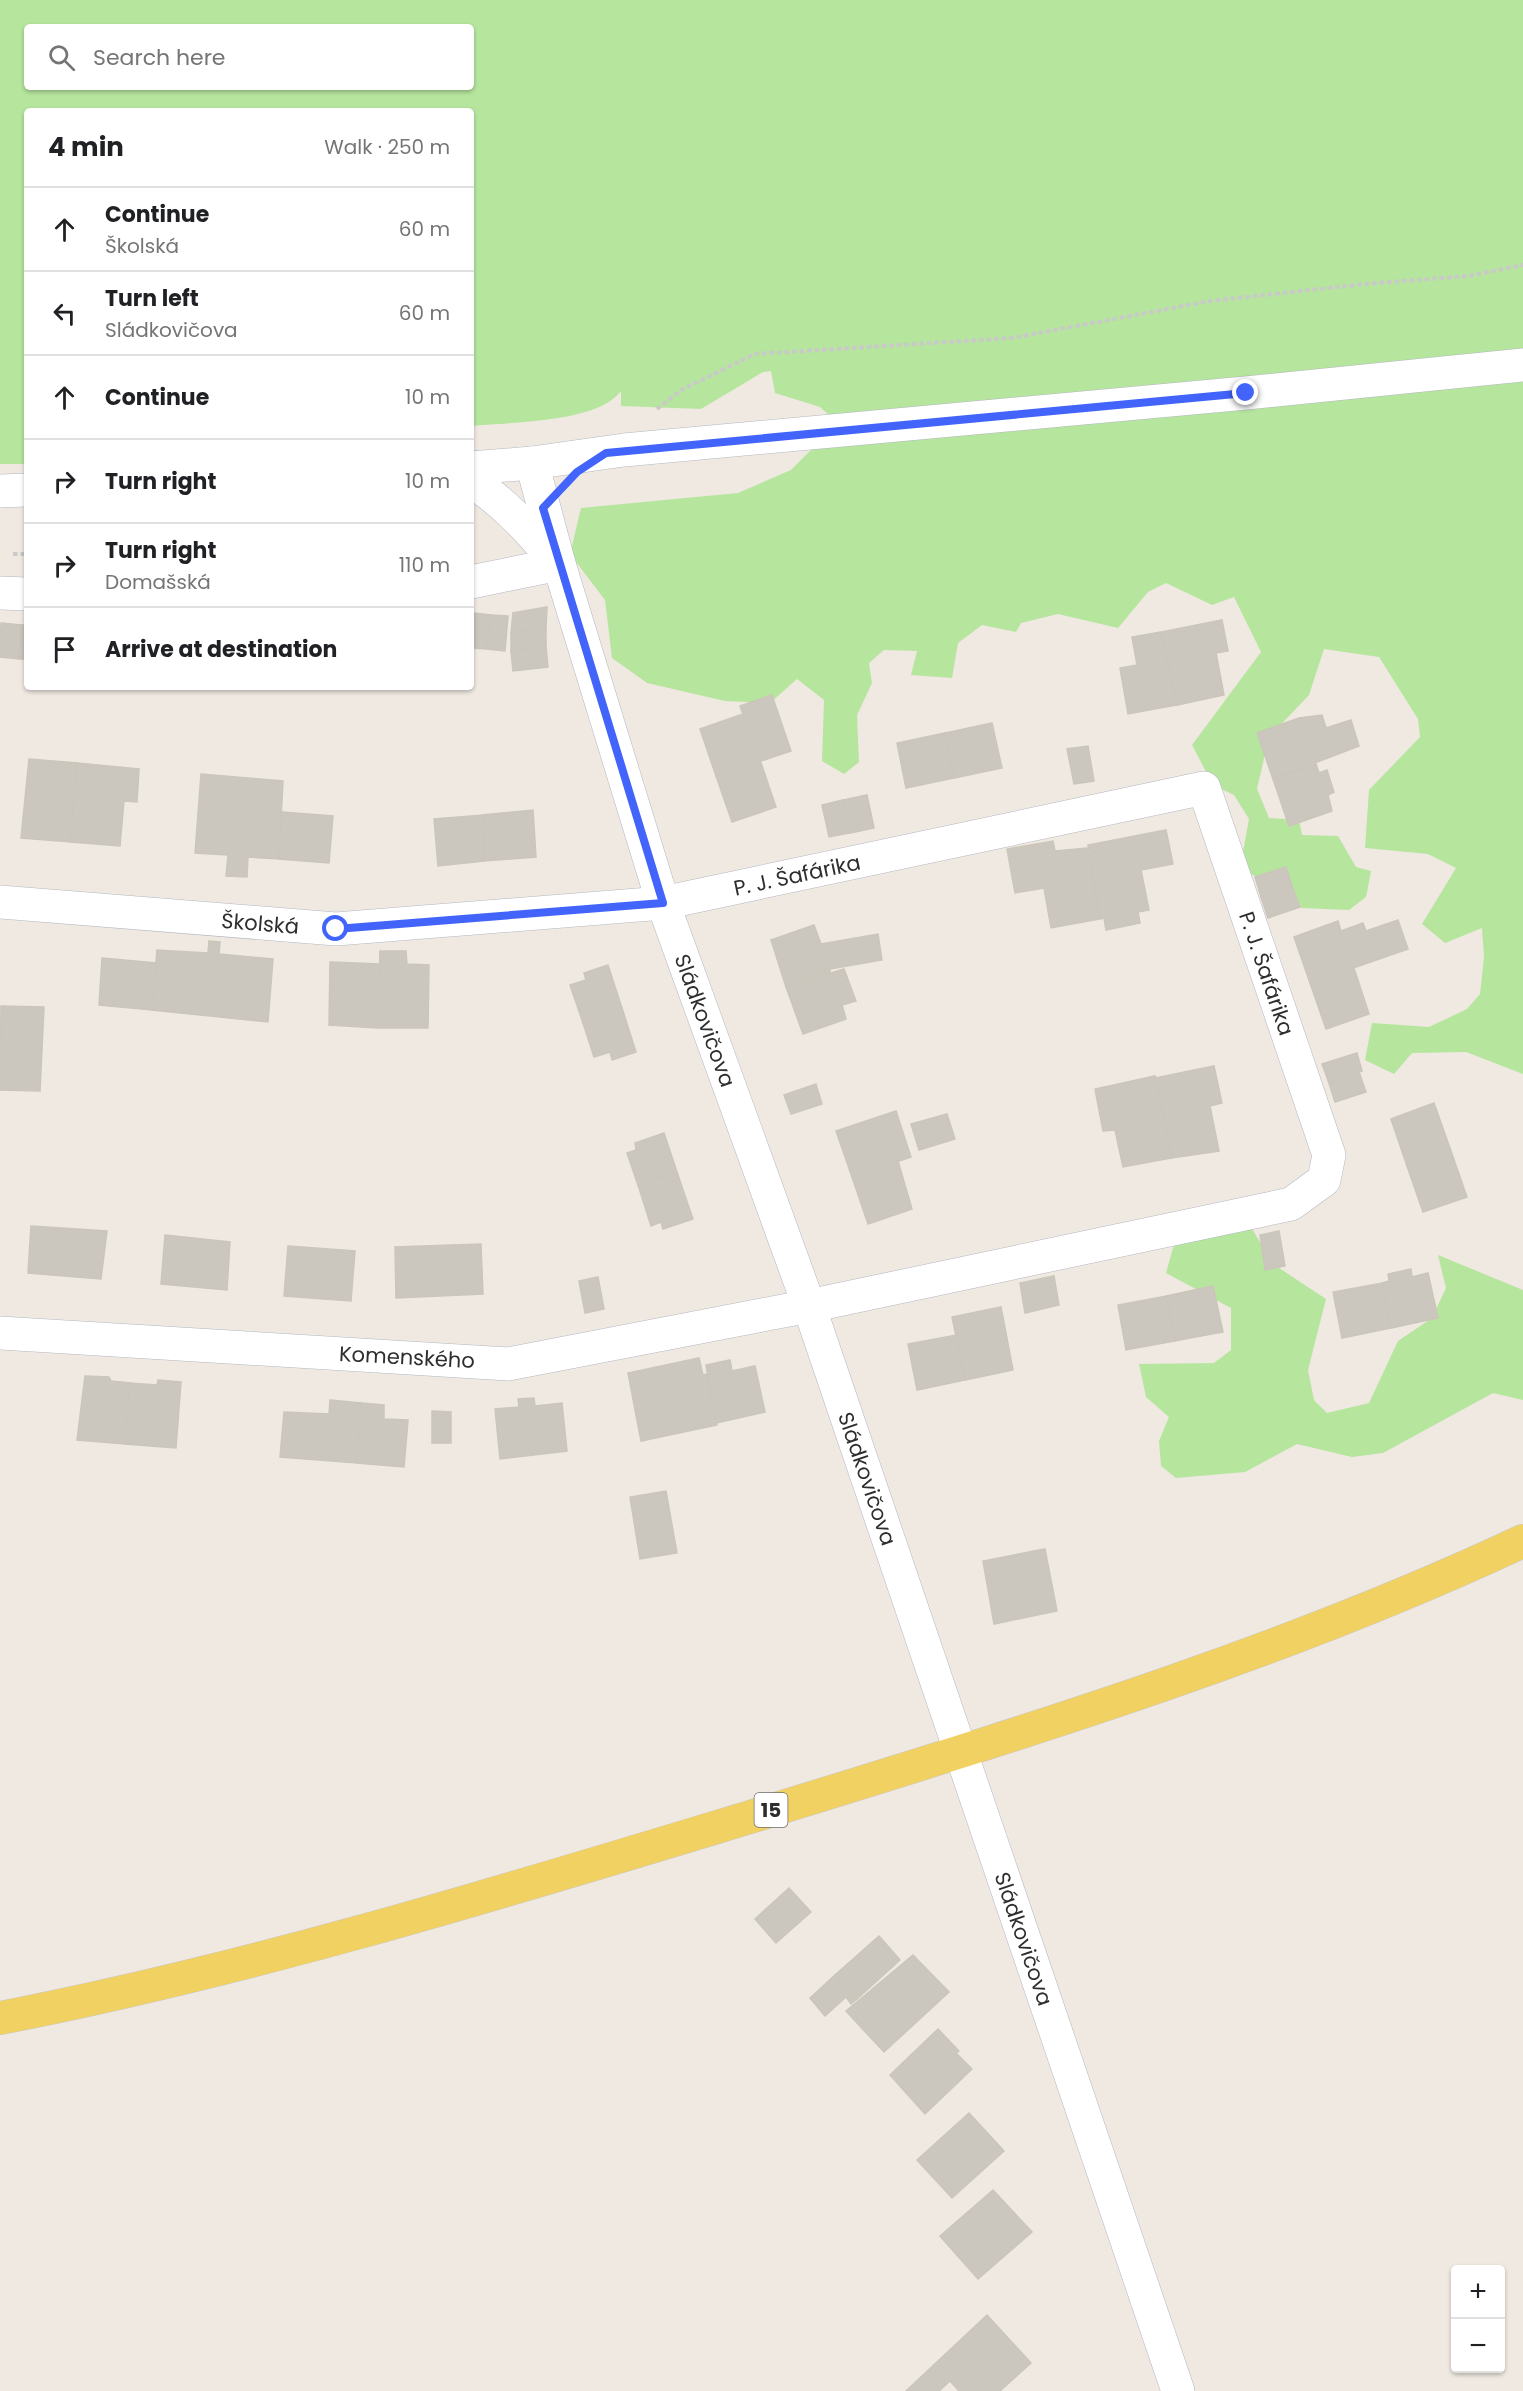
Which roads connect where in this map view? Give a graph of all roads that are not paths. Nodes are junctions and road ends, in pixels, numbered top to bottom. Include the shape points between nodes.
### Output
1 (1523, 365) edge
2 (615, 451) junction
3 (532, 463) junction
4 (474, 468) edge
5 (474, 483) edge
6 (24, 490) edge
7 (0, 491) edge
8 (543, 508) junction
9 (559, 564) junction
10 (474, 581) edge
11 (0, 593) edge
12 (24, 594) edge
13 (0, 902) edge
14 (663, 903) junction
15 (809, 1306) junction
16 (0, 1333) edge
17 (1523, 1541) edge
18 (962, 1752) junction
19 (0, 2018) edge
20 (1178, 2391) edge

1 - 2 street
2 - 3 street
2 - 8 street via 577,472
3 - 4 street
3 - 8 street, Sládkovičova
5 - 9 street via 514,516
6 - 7 street
8 - 9 street, Sládkovičova
9 - 10 street
9 - 14 street, Sládkovičova
11 - 12 street
13 - 14 street, Školská via 336,929
14 - 15 street, Sládkovičova
14 - 15 street, P. J. Šafárika via 1204,788 1329,1155 1324,1180 1291,1204
15 - 16 street, Komenského via 508,1364
15 - 18 street, Sládkovičova
17 - 18 main road, 15 via 1302,1635
18 - 19 main road, 15 via 506,1891 170,1981
18 - 20 street, Sládkovičova

